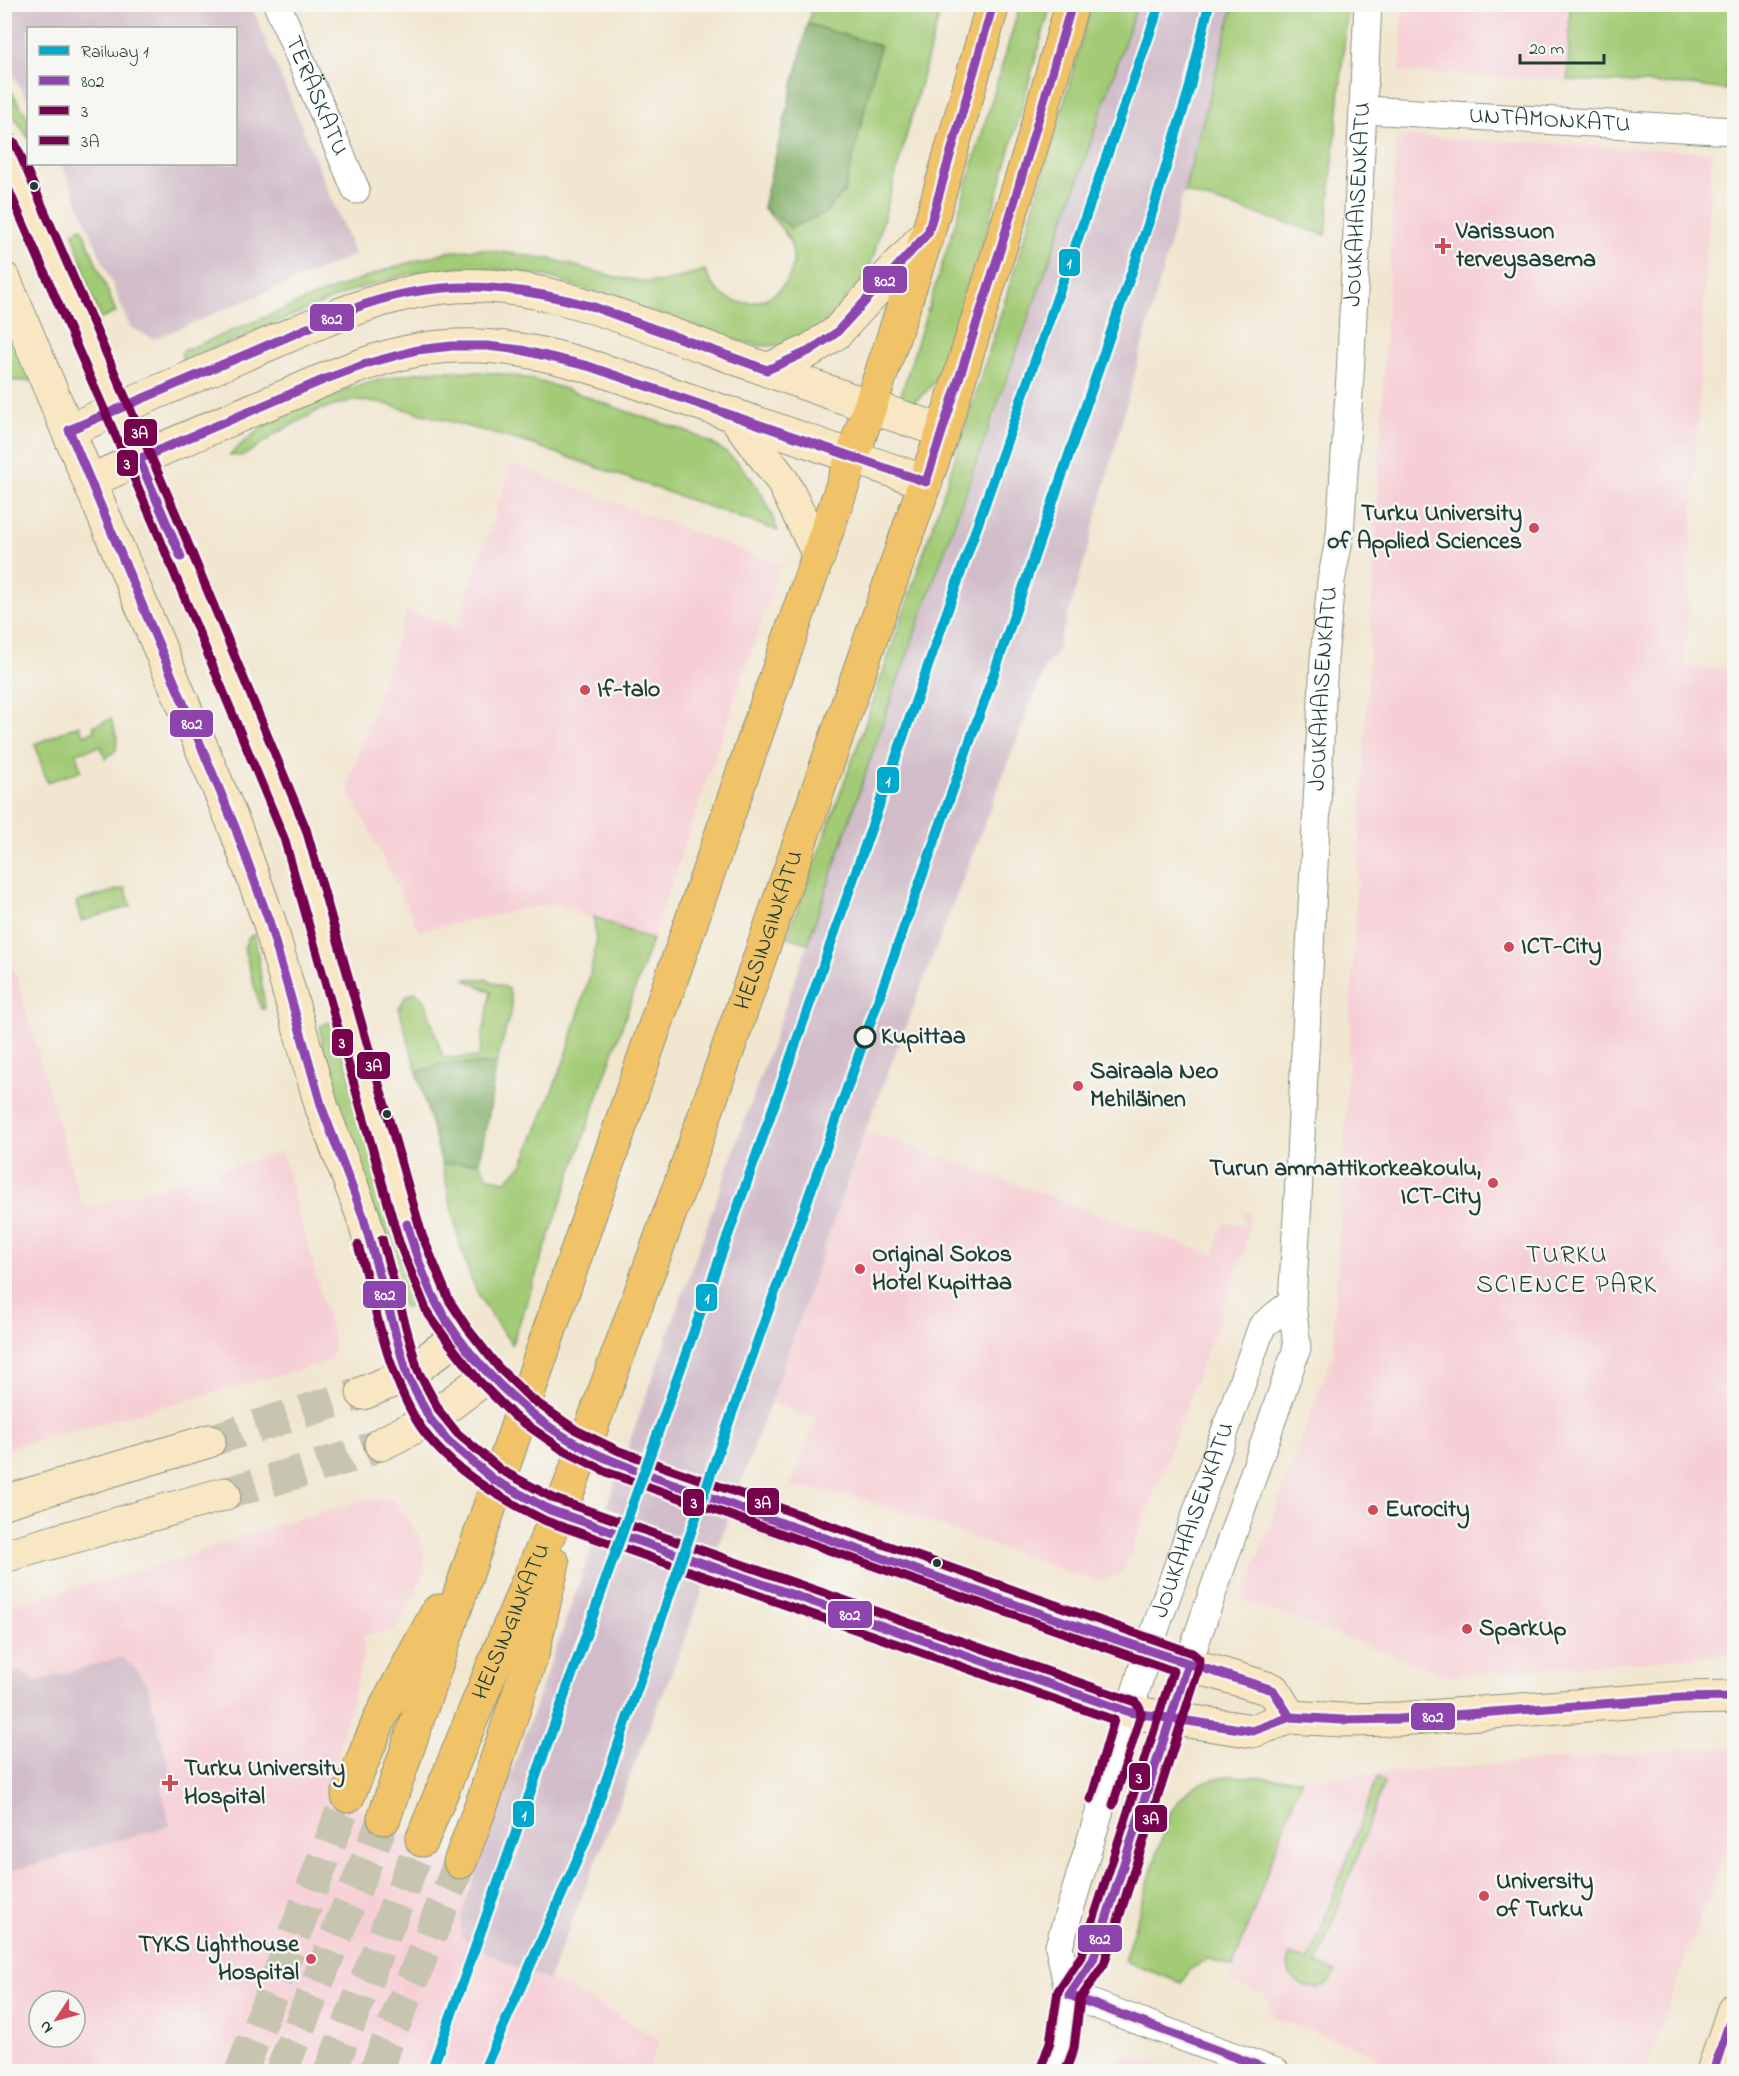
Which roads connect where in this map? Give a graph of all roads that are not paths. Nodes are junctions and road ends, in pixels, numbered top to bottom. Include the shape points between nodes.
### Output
1 (277, 4) edge
2 (993, 4) edge
3 (1072, 4) edge
4 (1368, 4) edge
5 (1364, 110) junction
6 (1734, 131) edge
7 (4, 148) edge
8 (356, 190) dead end
9 (928, 233) junction
10 (4, 279) edge
11 (767, 370) junction
12 (870, 407) junction
13 (117, 409) junction
14 (733, 414) junction
15 (69, 430) junction
16 (943, 431) junction
17 (853, 457) junction
18 (139, 459) junction
19 (90, 481) junction
20 (926, 482) junction
21 (819, 555) junction
22 (1292, 1302) junction
23 (458, 1336) junction
24 (407, 1375) junction
25 (493, 1379) junction
26 (363, 1393) tunnel mouth
27 (430, 1419) junction
28 (209, 1441) tunnel mouth
29 (381, 1444) tunnel mouth
30 (570, 1486) junction
31 (224, 1494) tunnel mouth
32 (4, 1502) edge
33 (482, 1528) junction
34 (4, 1556) edge
35 (1148, 1650) junction
36 (1188, 1665) junction
37 (1734, 1697) edge
38 (1129, 1712) junction
39 (1290, 1717) junction
40 (1170, 1718) junction
41 (348, 1796) tunnel mouth
42 (384, 1818) tunnel mouth
43 (422, 1840) tunnel mouth
44 (459, 1862) tunnel mouth
45 (1068, 1995) junction
46 (1734, 2009) edge
47 (1052, 2072) edge
48 (1276, 2072) edge
49 (1713, 2072) edge

1 - 8 street, TERÄSKATU
2 - 9 highway
3 - 16 highway, HELSINGINKATU
4 - 5 street, JOUKAHAISENKATU
5 - 6 street, UNTAMONKATU
5 - 22 street, JOUKAHAISENKATU via 1340,535 1331,581 1324,659
7 - 13 main road
9 - 11 main road via 836,333 809,351
9 - 12 highway
10 - 15 main road
11 - 12 main road
11 - 13 main road via 568,299 493,286 455,286 401,294 356,308
12 - 16 main road
12 - 17 highway
13 - 15 main road
13 - 18 main road
14 - 17 main road
14 - 18 main road via 556,356 508,347 459,346 419,350 368,363
14 - 21 main road via 788,490
15 - 19 main road
16 - 20 highway, HELSINGINKATU
17 - 20 main road
17 - 21 highway
18 - 19 main road
18 - 23 main road via 295,834 411,1239 438,1306
19 - 24 main road via 209,762 269,921 322,1108 363,1216
20 - 30 highway, HELSINGINKATU via 690,1158
21 - 33 highway
22 - 35 street, JOUKAHAISENKATU via 1262,1326
22 - 36 street, JOUKAHAISENKATU via 1297,1348
23 - 24 main road
23 - 25 main road
24 - 26 main road
24 - 27 main road
25 - 27 main road
25 - 35 main road, bridge via 546,1425 614,1462
27 - 29 main road
27 - 38 main road, bridge via 448,1441 494,1480 550,1510
28 - 32 main road
30 - 43 highway, HELSINGINKATU
30 - 44 highway via 533,1651
31 - 34 main road
33 - 41 highway via 381,1716
33 - 42 highway
35 - 36 main road
35 - 38 street, JOUKAHAISENKATU
36 - 39 main road via 1273,1690
36 - 40 street, JOUKAHAISENKATU
37 - 39 main road via 1399,1719
38 - 40 main road
38 - 45 street, JOUKAHAISENKATU via 1059,1946
39 - 40 main road via 1253,1731
40 - 45 street, JOUKAHAISENKATU via 1093,1960
45 - 47 street, JOUKAHAISENKATU via 1062,2045
45 - 48 street
46 - 49 main road

